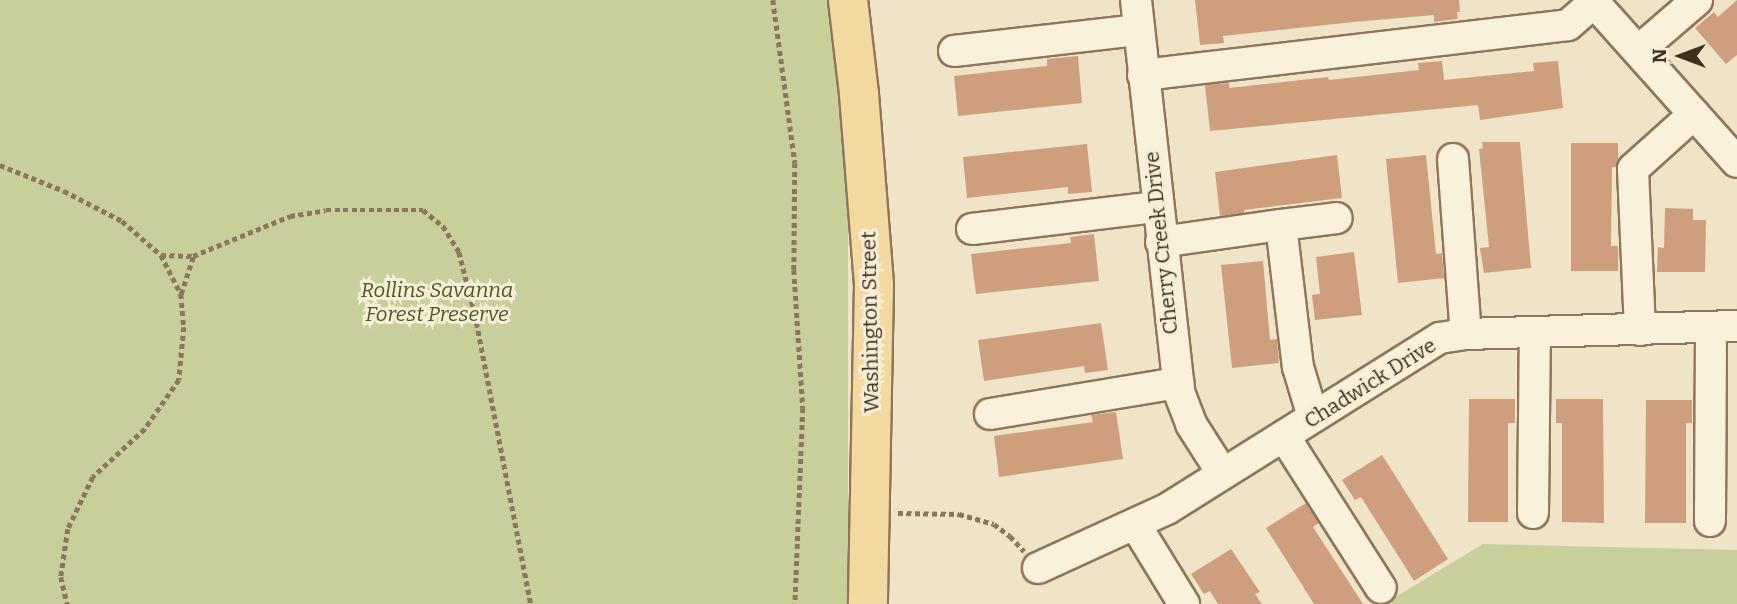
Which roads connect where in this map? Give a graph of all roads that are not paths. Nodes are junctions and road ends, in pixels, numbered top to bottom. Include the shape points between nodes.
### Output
1 (848, 0) edge
2 (1136, 0) edge
3 (1698, 0) edge
4 (1593, 1) edge
5 (1139, 30) junction
6 (954, 51) dead end
7 (1638, 51) junction
8 (1143, 75) junction
9 (1694, 114) junction
10 (1452, 159) dead end
11 (1737, 162) edge
12 (1157, 207) junction
13 (1337, 218) dead end
14 (1281, 225) junction
15 (972, 229) dead end
16 (1161, 242) junction
17 (1724, 328) edge
18 (1640, 330) junction
19 (1535, 333) junction
20 (1466, 334) junction
21 (1178, 383) junction
22 (990, 414) dead end
23 (1313, 417) junction
24 (1284, 436) junction
25 (1223, 474) junction
26 (1533, 513) dead end
27 (1710, 521) dead end
28 (1135, 524) junction
29 (1038, 568) road end
30 (1381, 588) dead end
31 (867, 604) edge
32 (1184, 604) edge

1 - 31 main road, Washington Street via 874,285
2 - 5 street, Cherry Creek Drive
3 - 7 street
4 - 7 street
4 - 8 street via 1567,25
5 - 6 street
5 - 8 street, Cherry Creek Drive
7 - 9 street
8 - 12 street, Cherry Creek Drive
9 - 11 street
9 - 18 street via 1633,169
10 - 20 street
12 - 15 street
12 - 16 street, Cherry Creek Drive
13 - 14 street
14 - 16 street
14 - 23 street via 1298,367
16 - 21 street, Cherry Creek Drive
17 - 18 street, Chadwick Drive
17 - 27 street
18 - 19 street, Chadwick Drive
19 - 20 street, Chadwick Drive
19 - 26 street
20 - 23 street, Chadwick Drive via 1440,338
21 - 22 street
21 - 25 street, Cherry Creek Drive via 1191,424
23 - 24 street, Chadwick Drive
24 - 25 street, Chadwick Drive
24 - 30 street
25 - 28 street, Chadwick Drive
28 - 29 street, Chadwick Drive
28 - 32 street

